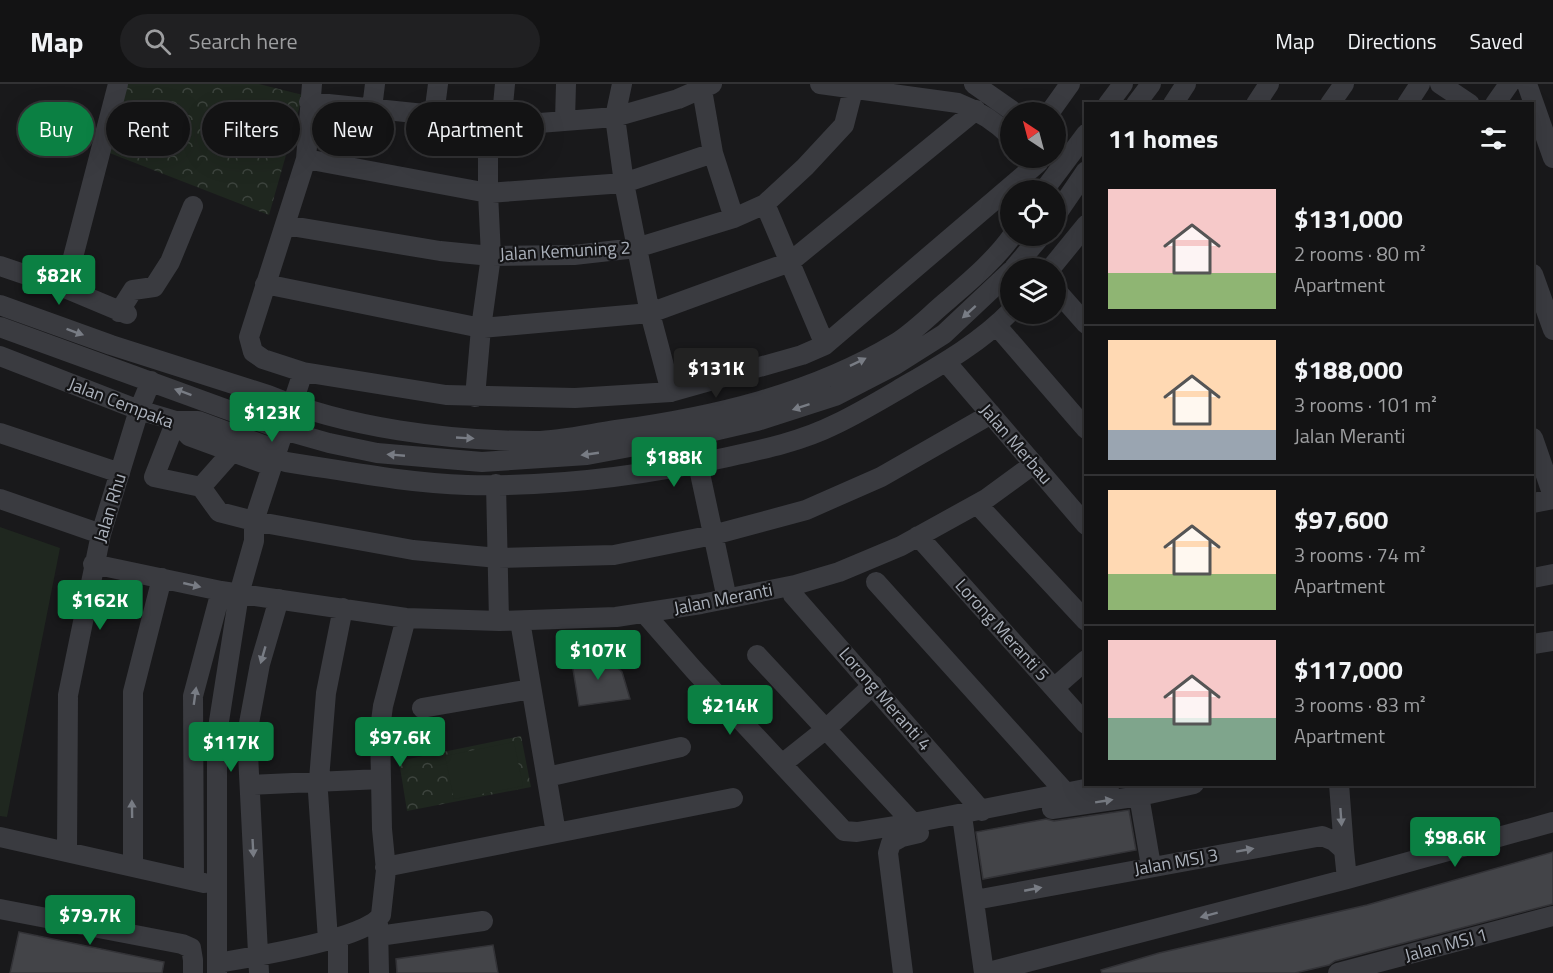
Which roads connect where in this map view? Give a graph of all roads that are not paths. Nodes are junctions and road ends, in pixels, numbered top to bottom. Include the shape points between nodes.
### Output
1 (118, 84) edge
2 (375, 84) edge
3 (438, 84) edge
4 (505, 84) edge
5 (566, 84) edge
6 (622, 84) edge
7 (820, 84) edge
8 (974, 84) edge
9 (1070, 84) edge
10 (1123, 84) edge
11 (1151, 84) edge
12 (1186, 84) edge
13 (1269, 84) edge
14 (1344, 84) edge
15 (1420, 84) edge
16 (1440, 84) edge
17 (1509, 84) edge
18 (1527, 84) edge
19 (705, 85) edge
20 (853, 90) junction
21 (310, 93) edge
22 (347, 102) edge
23 (373, 102) edge
24 (436, 102) edge
25 (501, 102) edge
26 (1000, 102) edge
27 (1057, 102) edge
28 (1110, 102) edge
29 (1138, 102) edge
30 (1174, 102) edge
31 (1257, 102) edge
32 (1331, 102) edge
33 (1408, 102) edge
34 (1467, 102) edge
35 (1496, 102) edge
36 (1545, 107) edge
37 (976, 110) junction
38 (615, 117) junction
39 (565, 120) junction
40 (544, 122) edge
41 (1000, 127) edge
42 (1084, 137) edge
43 (713, 153) junction
44 (492, 156) edge
45 (1553, 158) edge
46 (306, 159) junction
47 (1026, 168) edge
48 (1084, 174) edge
49 (1052, 180) edge
50 (624, 183) junction
51 (488, 193) junction
52 (1066, 200) edge
53 (765, 204) junction
54 (193, 206) dead end
55 (734, 218) junction
56 (285, 225) junction
57 (1084, 227) edge
58 (1003, 246) edge
59 (636, 248) junction
60 (491, 256) junction
61 (1059, 258) edge
62 (790, 262) junction
63 (0, 266) edge
64 (1534, 277) edge
65 (265, 284) junction
66 (1000, 285) edge
67 (65, 288) junction
68 (1066, 301) edge
69 (1543, 301) edge
70 (0, 305) edge
71 (650, 313) junction
72 (1000, 321) edge
73 (1084, 322) edge
74 (996, 325) junction
75 (0, 327) edge
76 (481, 328) junction
77 (1553, 330) edge
78 (825, 345) junction
79 (0, 356) edge
80 (946, 362) junction
81 (309, 373) junction
82 (151, 381) junction
83 (670, 392) junction
84 (475, 397) junction
85 (298, 406) junction
86 (139, 410) junction
87 (991, 414) junction
88 (255, 418) junction
89 (176, 420) junction
90 (1084, 427) edge
91 (289, 432) junction
92 (0, 433) edge
93 (1534, 441) edge
94 (235, 444) junction
95 (278, 459) junction
96 (698, 464) junction
97 (1034, 464) junction
98 (120, 473) junction
99 (496, 484) junction
100 (201, 487) junction
101 (1553, 497) edge
102 (0, 499) edge
103 (1534, 503) edge
104 (977, 504) junction
105 (1084, 522) edge
106 (258, 528) junction
107 (101, 534) junction
108 (713, 535) junction
109 (918, 536) junction
110 (498, 558) junction
111 (93, 564) junction
112 (1553, 574) edge
113 (162, 578) junction
114 (1534, 578) edge
115 (876, 582) dead end
116 (791, 586) junction
117 (230, 593) junction
118 (279, 598) junction
119 (727, 599) junction
120 (343, 608) junction
121 (645, 614) junction
122 (406, 618) junction
123 (1084, 619) edge
124 (500, 621) junction
125 (520, 621) junction
126 (1553, 641) edge
127 (1534, 644) edge
128 (757, 655) dead end
129 (1084, 662) edge
130 (873, 685) junction
131 (531, 688) junction
132 (1054, 688) junction
133 (422, 708) dead end
134 (1084, 722) edge
135 (826, 729) junction
136 (681, 747) dead end
137 (782, 764) junction
138 (547, 777) junction
139 (381, 779) junction
140 (319, 781) junction
141 (250, 785) junction
142 (1101, 786) edge
143 (1176, 786) edge
144 (1339, 786) edge
145 (1139, 790) edge
146 (1067, 794) junction
147 (733, 798) dead end
148 (982, 811) junction
149 (1553, 822) edge
150 (913, 823) junction
151 (963, 823) junction
152 (556, 833) junction
153 (0, 839) edge
154 (1344, 850) junction
155 (67, 852) junction
156 (1151, 866) junction
157 (133, 867) junction
158 (385, 867) junction
159 (1347, 879) junction
160 (194, 881) junction
161 (219, 886) junction
162 (975, 900) junction
163 (0, 912) edge
164 (1553, 916) edge
165 (483, 921) dead end
166 (378, 928) junction
167 (333, 939) junction
168 (259, 965) edge
169 (217, 968) edge
170 (193, 973) edge
171 (338, 973) edge
172 (378, 973) edge
173 (903, 973) edge
174 (985, 973) edge
175 (1338, 973) edge

1 - 67 street
2 - 23 street
3 - 24 street
4 - 25 street
5 - 39 street
6 - 38 street
7 - 20 street
8 - 26 street
9 - 27 street
10 - 28 street
11 - 29 street
12 - 30 street
13 - 31 street
14 - 32 street
15 - 33 street
16 - 34 street
17 - 35 street
18 - 36 street
19 - 38 street via 678,99
19 - 43 street
20 - 37 street via 958,103
20 - 53 street, Jalan Kemuning 2 via 844,125
21 - 22 street
21 - 46 street
36 - 45 street
37 - 41 street
37 - 62 street
38 - 39 street
38 - 50 street
39 - 40 street
42 - 49 street
43 - 50 street
43 - 55 street
44 - 51 street
46 - 51 street
46 - 56 street
47 - 78 street
48 - 52 street
50 - 51 street
50 - 59 street
51 - 60 street
53 - 55 street, Jalan Kemuning 2
53 - 62 street
54 - 67 street via 170,262 154,287 133,290 123,313
55 - 59 street, Jalan Kemuning 2
56 - 60 street, Jalan Kemuning 2
56 - 65 street
57 - 61 street
85 -> 58 street via 353,421 441,436 537,442 642,427 741,406 819,382 897,343 969,282
59 - 60 street, Jalan Kemuning 2 via 574,255
59 - 71 street
60 - 76 street
62 - 71 street
62 - 78 street
63 - 67 street
64 - 69 street
65 - 76 street
65 - 81 street via 249,337 253,352 263,359
66 -> 91 street via 944,334 895,365 835,396 747,423 587,455 482,462 377,453
68 - 73 street
69 - 77 street
70 -> 85 street
71 - 76 street
71 - 83 street
72 - 74 street, Jalan Cempaka
74 - 80 street, Jalan Cempaka
74 - 90 street
75 - 82 street
76 - 84 street
78 - 83 street
79 - 86 street, Jalan Cempaka
80 - 87 street, Jalan Merbau
80 - 96 street, Jalan Cempaka via 835,425 782,445
81 - 84 street
81 - 85 street
82 - 86 street, Jalan Rhu
88 -> 82 street
83 - 84 street via 575,398
85 - 91 street
86 - 89 street, Jalan Cempaka
86 - 98 street, Jalan Rhu
87 - 97 street, Jalan Merbau
87 - 108 street via 881,477 816,506
88 - 91 street
88 - 94 street via 257,432
89 - 94 street, Jalan Cempaka via 189,436
89 - 100 street via 154,477
91 - 95 street
92 - 98 street
93 - 101 street
94 - 95 street, Jalan Cempaka
94 - 100 street
95 - 99 street, Jalan Cempaka via 384,477
95 - 106 street
96 - 99 street, Jalan Cempaka via 602,480
96 - 108 street
97 - 104 street, Jalan Meranti
97 - 105 street, Jalan Merbau
98 - 107 street, Jalan Rhu
99 - 110 street
100 - 106 street via 219,512
101 - 103 street
102 - 107 street
104 - 109 street, Jalan Meranti
104 - 123 street
106 - 110 street
106 - 117 street
107 - 111 street, Jalan Rhu
108 - 110 street via 614,555
108 - 119 street
109 - 116 street, Jalan Meranti via 839,572
109 - 132 street, Lorong Meranti 5
110 - 124 street
111 - 113 street, Jalan Meranti
111 - 155 street, Jalan Rhu via 68,695
112 - 114 street
113 -> 117 street, Jalan Meranti
157 -> 113 street via 133,692
115 - 146 street
116 - 119 street, Jalan Meranti
116 - 130 street, Lorong Meranti 4 via 793,595
117 - 118 street, Jalan Meranti
160 -> 117 street via 194,696
117 - 161 street via 217,734
118 - 120 street, Jalan Meranti
118 -> 141 street via 260,664 248,734
119 - 121 street, Jalan Meranti
120 - 122 street, Jalan Meranti
120 - 140 street via 326,693
121 - 125 street, Jalan Meranti
121 - 137 street
122 - 124 street, Jalan Meranti
122 - 139 street via 383,706
124 - 125 street, Jalan Meranti
125 - 131 street
126 - 127 street
128 - 135 street
129 - 132 street
130 - 135 street
130 - 148 street, Lorong Meranti 4
131 - 133 street
131 - 138 street
132 - 134 street, Lorong Meranti 5
135 - 137 street
135 - 150 street
136 - 138 street
137 - 150 street via 844,831
138 - 152 street
139 - 140 street
139 - 158 street
140 - 141 street
140 - 167 street
141 -> 168 street
142 - 146 street
143 - 145 street
144 -> 154 street
151 -> 145 street
145 - 156 street
146 - 148 street
147 - 152 street
148 - 150 street
149 - 159 street
151 - 162 street
151 - 173 street via 891,843 888,853
152 - 158 street
153 - 155 street
156 -> 154 street, Jalan MSJ 3 via 1322,836
154 - 159 street
155 - 157 street
162 -> 156 street, Jalan MSJ 3
157 - 160 street
158 - 166 street
159 -> 174 street
160 - 161 street
161 - 169 street
162 - 174 street
163 - 170 street via 182,944 191,948
164 - 175 street, Jalan MSJ 1
165 - 166 street
166 - 167 street
166 - 172 street
167 - 168 street
167 - 171 street
168 - 169 street

